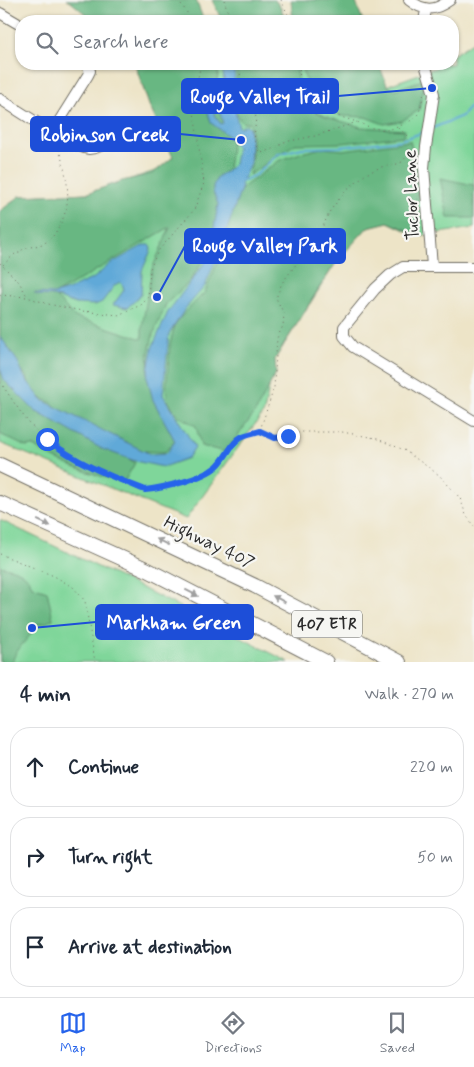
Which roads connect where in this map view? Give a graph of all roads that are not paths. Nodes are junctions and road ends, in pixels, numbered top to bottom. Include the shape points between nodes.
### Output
1 (409, 0) edge
2 (450, 0) edge
3 (426, 10) junction
4 (0, 13) edge
5 (425, 15) edge
6 (15, 23) edge
7 (85, 70) edge
8 (428, 70) edge
9 (0, 99) edge
10 (54, 131) junction
11 (114, 138) dead end
12 (432, 266) junction
13 (474, 267) edge
14 (474, 421) edge
15 (0, 464) edge
16 (0, 503) edge
17 (326, 662) edge
18 (399, 662) edge

1 - 3 street
2 - 3 street
3 - 5 street
4 - 6 street
7 - 10 street
8 - 12 street, Tuclor Lane via 434,94 424,168
9 - 10 street
10 - 11 street via 88,149
12 - 13 street
12 - 14 street via 402,267 390,275 344,327 344,336 353,347
18 -> 15 highway, Highway 407 / 407 ETR via 255,586
16 -> 17 highway, 407 ETR via 148,570

